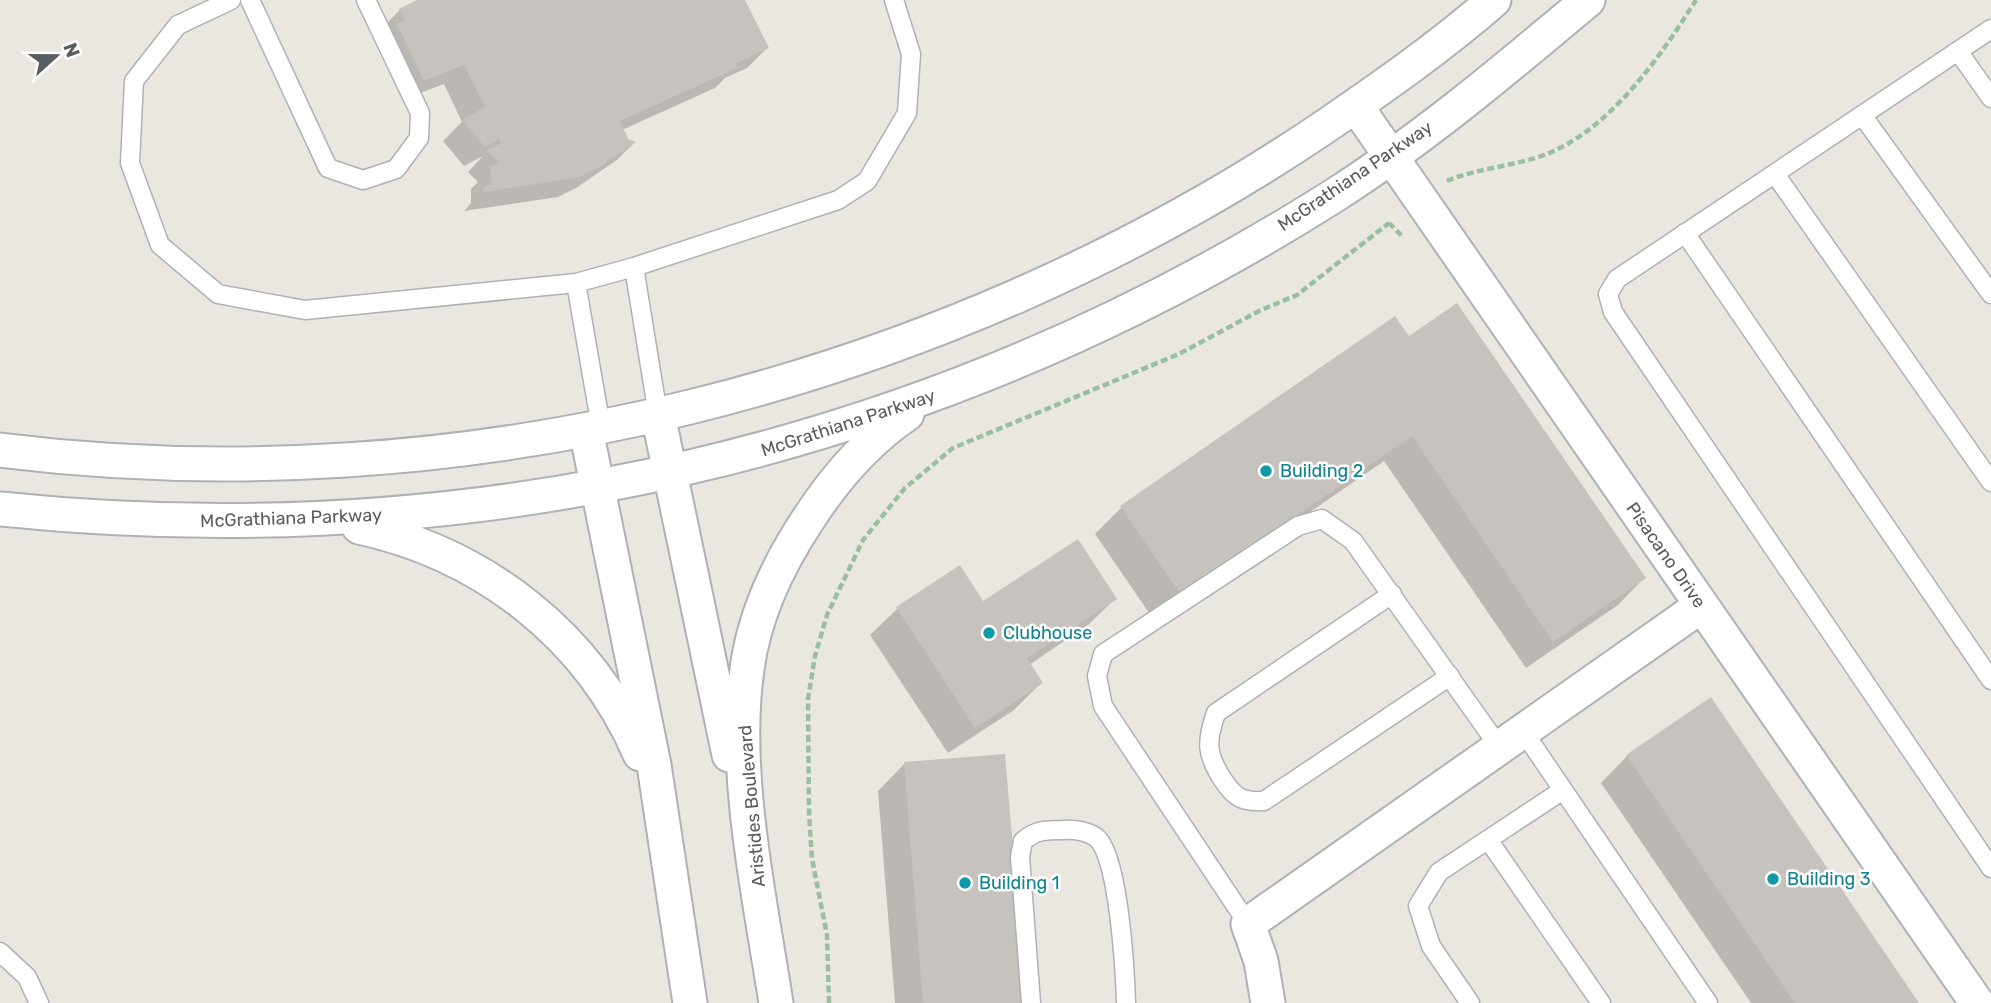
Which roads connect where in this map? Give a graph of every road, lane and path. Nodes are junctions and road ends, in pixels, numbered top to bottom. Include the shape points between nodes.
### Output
1 (231, 0) edge
2 (250, 0) edge
3 (366, 0) edge
4 (894, 0) edge
5 (1494, 0) edge
6 (1588, 0) edge
7 (1696, 0) edge
8 (1991, 29) edge
9 (1958, 51) junction
10 (1991, 98) edge
11 (1356, 106) junction
12 (1862, 115) junction
13 (1389, 157) junction
14 (1774, 174) junction
15 (1436, 185) dead end
16 (1389, 223) dead end
17 (1685, 233) junction
18 (634, 267) junction
19 (576, 283) junction
20 (1991, 294) edge
21 (939, 394) junction
22 (659, 415) junction
23 (593, 429) junction
24 (0, 450) edge
25 (671, 473) junction
26 (1991, 482) edge
27 (598, 488) junction
28 (0, 509) edge
29 (326, 520) junction
30 (1392, 594) junction
31 (1701, 606) junction
32 (1450, 676) junction
33 (1991, 680) edge
34 (1511, 739) junction
35 (1563, 790) junction
36 (666, 832) junction
37 (1489, 841) junction
38 (1991, 868) edge
39 (762, 912) junction
40 (1248, 924) junction
41 (0, 952) edge
42 (39, 1003) edge
43 (690, 1003) edge
44 (776, 1003) edge
45 (829, 1003) edge
46 (1031, 1003) edge
47 (1126, 1003) edge
48 (1268, 1003) edge
49 (1470, 1003) edge
50 (1601, 1003) edge
51 (1708, 1003) edge
52 (1977, 1003) edge

1 - 19 lane via 178,25 134,81 130,163 160,245 218,294 305,310
2 - 3 lane via 328,168 363,180 396,169 419,138 420,113
4 - 18 lane via 911,54 907,113 867,181 838,200
5 - 11 street
6 - 13 street, McGrathiana Parkway
7 - 15 path via 1620,101 1580,135 1558,149
8 - 9 lane
9 - 10 lane
9 - 12 lane
11 - 13 street, Pisacano Drive
11 - 22 street via 1159,229 1032,292 891,347
12 - 14 lane
12 - 20 lane
13 - 21 street, McGrathiana Parkway via 1237,253 1126,312
13 - 31 street, Pisacano Drive
14 - 17 lane
14 - 26 lane
16 - 45 path via 1297,295 1179,354 953,448 905,488 863,540 827,615 808,699 809,813 827,935
17 - 33 lane
17 - 38 lane via 1617,279 1608,295 1614,312
18 - 19 lane
18 - 22 lane
19 - 23 lane
21 - 25 street, McGrathiana Parkway via 779,446
21 - 39 street, Aristides Boulevard via 867,445 825,493 787,551 760,614 747,668 743,718
22 - 23 street
22 - 25 street, Aristides Boulevard
23 - 24 street via 448,450 288,462 163,463
23 - 27 street
25 - 27 street, McGrathiana Parkway
25 - 39 street, Aristides Boulevard
27 - 29 street, McGrathiana Parkway via 441,511
27 - 36 street
28 - 29 street, McGrathiana Parkway via 145,520
29 - 36 street via 391,534 444,554 539,613 576,650 629,727
30 - 32 lane
30 - 32 lane via 1216,713 1208,736 1210,760 1233,796 1246,802 1264,801
30 - 40 lane via 1353,541 1322,519 1298,526 1103,654 1097,676 1103,706
31 - 34 street
31 - 52 street, Pisacano Drive
32 - 34 lane
34 - 35 lane
34 - 40 street
35 - 37 lane
35 - 51 lane
36 - 43 street
37 - 49 lane via 1439,872 1418,906 1431,946
37 - 50 lane
39 - 44 street, Aristides Boulevard
40 - 48 street via 1261,961
41 - 42 lane via 27,977
46 - 47 lane via 1020,857 1023,841 1035,831 1077,829 1097,838 1107,855 1124,957

